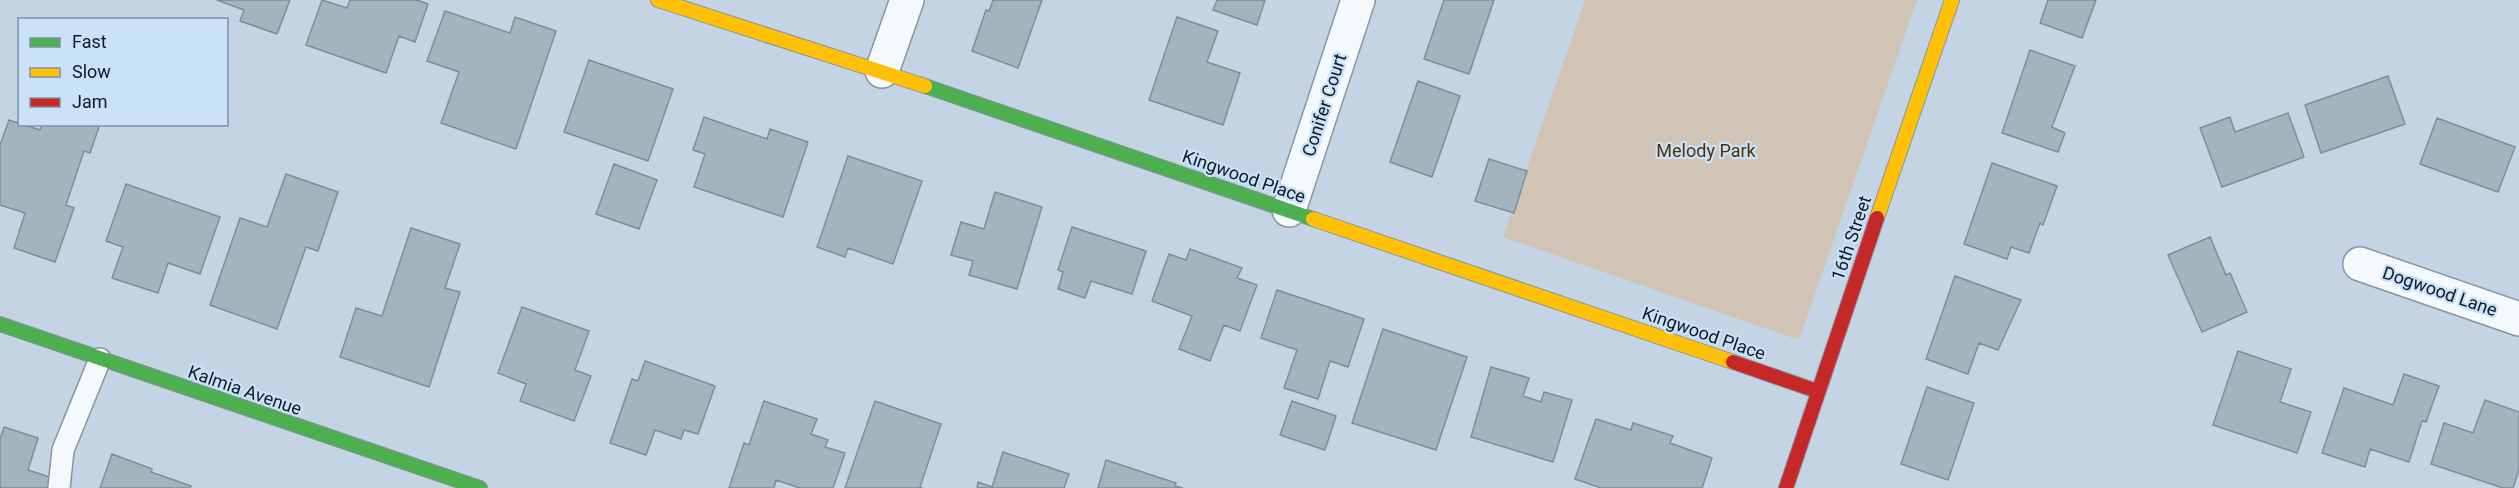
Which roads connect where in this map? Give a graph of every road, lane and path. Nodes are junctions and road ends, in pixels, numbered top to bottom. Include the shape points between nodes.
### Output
1 (658, 0) edge
2 (907, 0) edge
3 (1358, 0) edge
4 (1952, 0) edge
5 (882, 71) junction
6 (1289, 210) junction
7 (2360, 264) dead end
8 (2519, 319) edge
9 (1, 328) edge
10 (100, 359) junction
11 (1817, 391) junction
12 (59, 488) edge
13 (480, 488) edge
14 (1786, 488) edge

1 - 5 street, Kingwood Place
2 - 5 street
3 - 6 street, Conifer Court
4 - 11 street, 16th Street
5 - 6 street, Kingwood Place
6 - 11 street, Kingwood Place
7 - 8 street, Dogwood Lane
9 - 10 street, Kalmia Avenue
10 - 12 lane via 63,450
10 - 13 street, Kalmia Avenue
11 - 14 street, 16th Street

